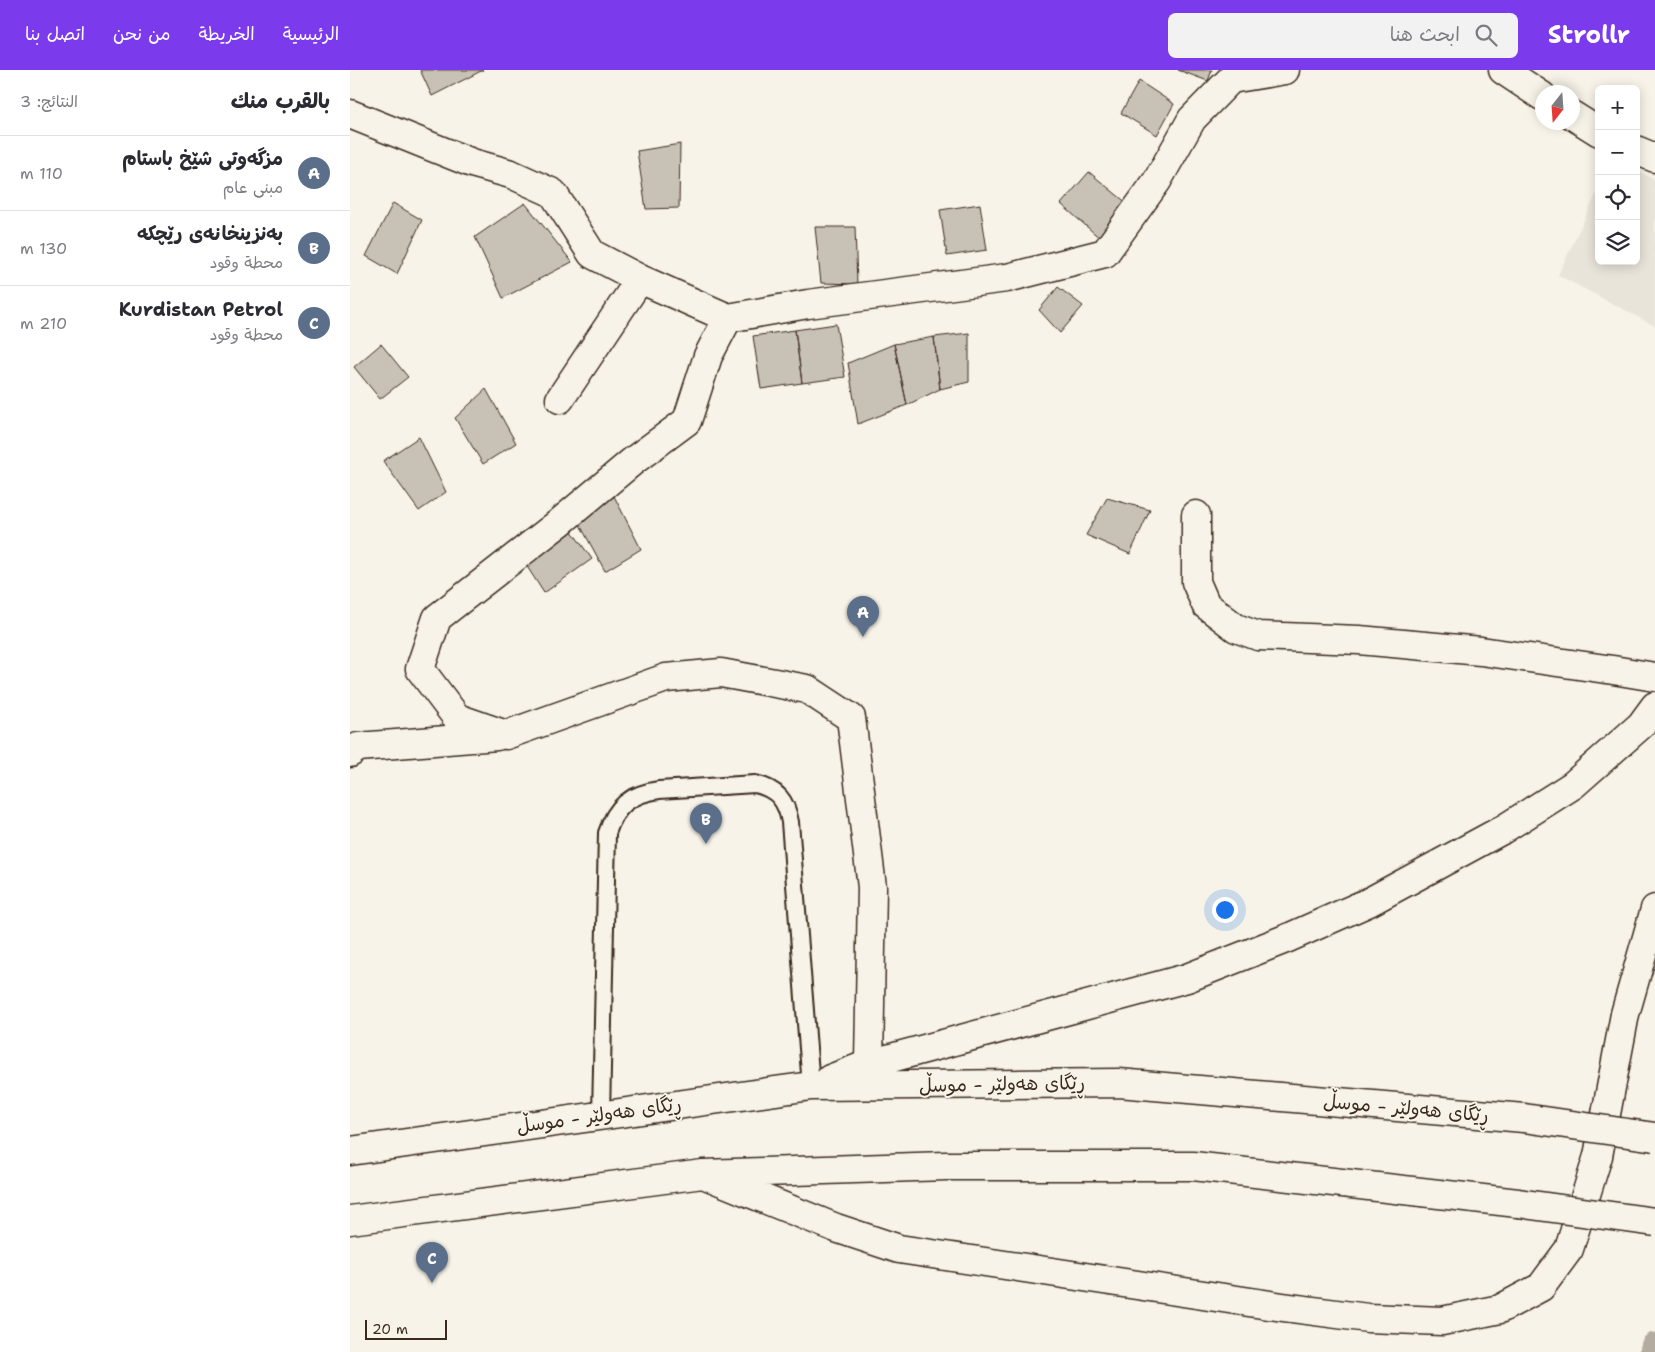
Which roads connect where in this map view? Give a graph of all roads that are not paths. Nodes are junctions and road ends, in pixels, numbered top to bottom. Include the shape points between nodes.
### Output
1 (1285, 70) edge
2 (1503, 70) edge
3 (1535, 91) edge
4 (350, 114) edge
5 (1580, 120) edge
6 (1596, 130) edge
7 (1640, 152) edge
8 (1655, 158) edge
9 (640, 280) junction
10 (728, 318) junction
11 (560, 400) dead end
12 (1196, 514) dead end
13 (1655, 677) edge
14 (1655, 706) edge
15 (506, 735) junction
16 (350, 753) edge
17 (1655, 909) edge
18 (869, 1064) junction
19 (811, 1086) junction
20 (601, 1115) junction
21 (1655, 1137) edge
22 (350, 1151) edge
23 (703, 1174) junction
24 (350, 1220) edge
25 (1655, 1222) edge

1 - 10 main road via 1231,79 1192,119 1157,182 1106,252 1007,278 808,304
2 - 3 main road
4 - 9 main road via 553,193 592,254
5 - 6 main road
7 - 8 main road
9 - 10 main road
9 - 11 main road
10 - 15 main road via 708,356 687,421 437,618 420,669 457,718
12 - 13 main road via 1196,582 1206,605 1236,628 1258,636 1359,640 1481,651
14 - 18 main road via 1641,725 1573,785 1502,830 1369,902 1187,978
15 - 16 main road via 358,747
15 - 18 main road via 666,678 721,674 807,689 851,718 872,886
17 - 23 main road via 1625,1014 1598,1156 1569,1249 1540,1286 1500,1309 1442,1321 1368,1318 1283,1308 899,1248 836,1228
18 - 19 main road
19 - 20 main road, ڕێگای هەولێر - موسڵ
19 - 20 lane via 790,822 783,800 776,792 755,784 658,790 631,798 620,808 607,833
19 - 21 main road, ڕێگای هەولێر - موسڵ, bridge via 1118,1083 1524,1118
20 - 22 main road, ڕێگای هەولێر - موسڵ
23 - 24 main road
23 - 25 main road, bridge via 946,1166 1192,1166

